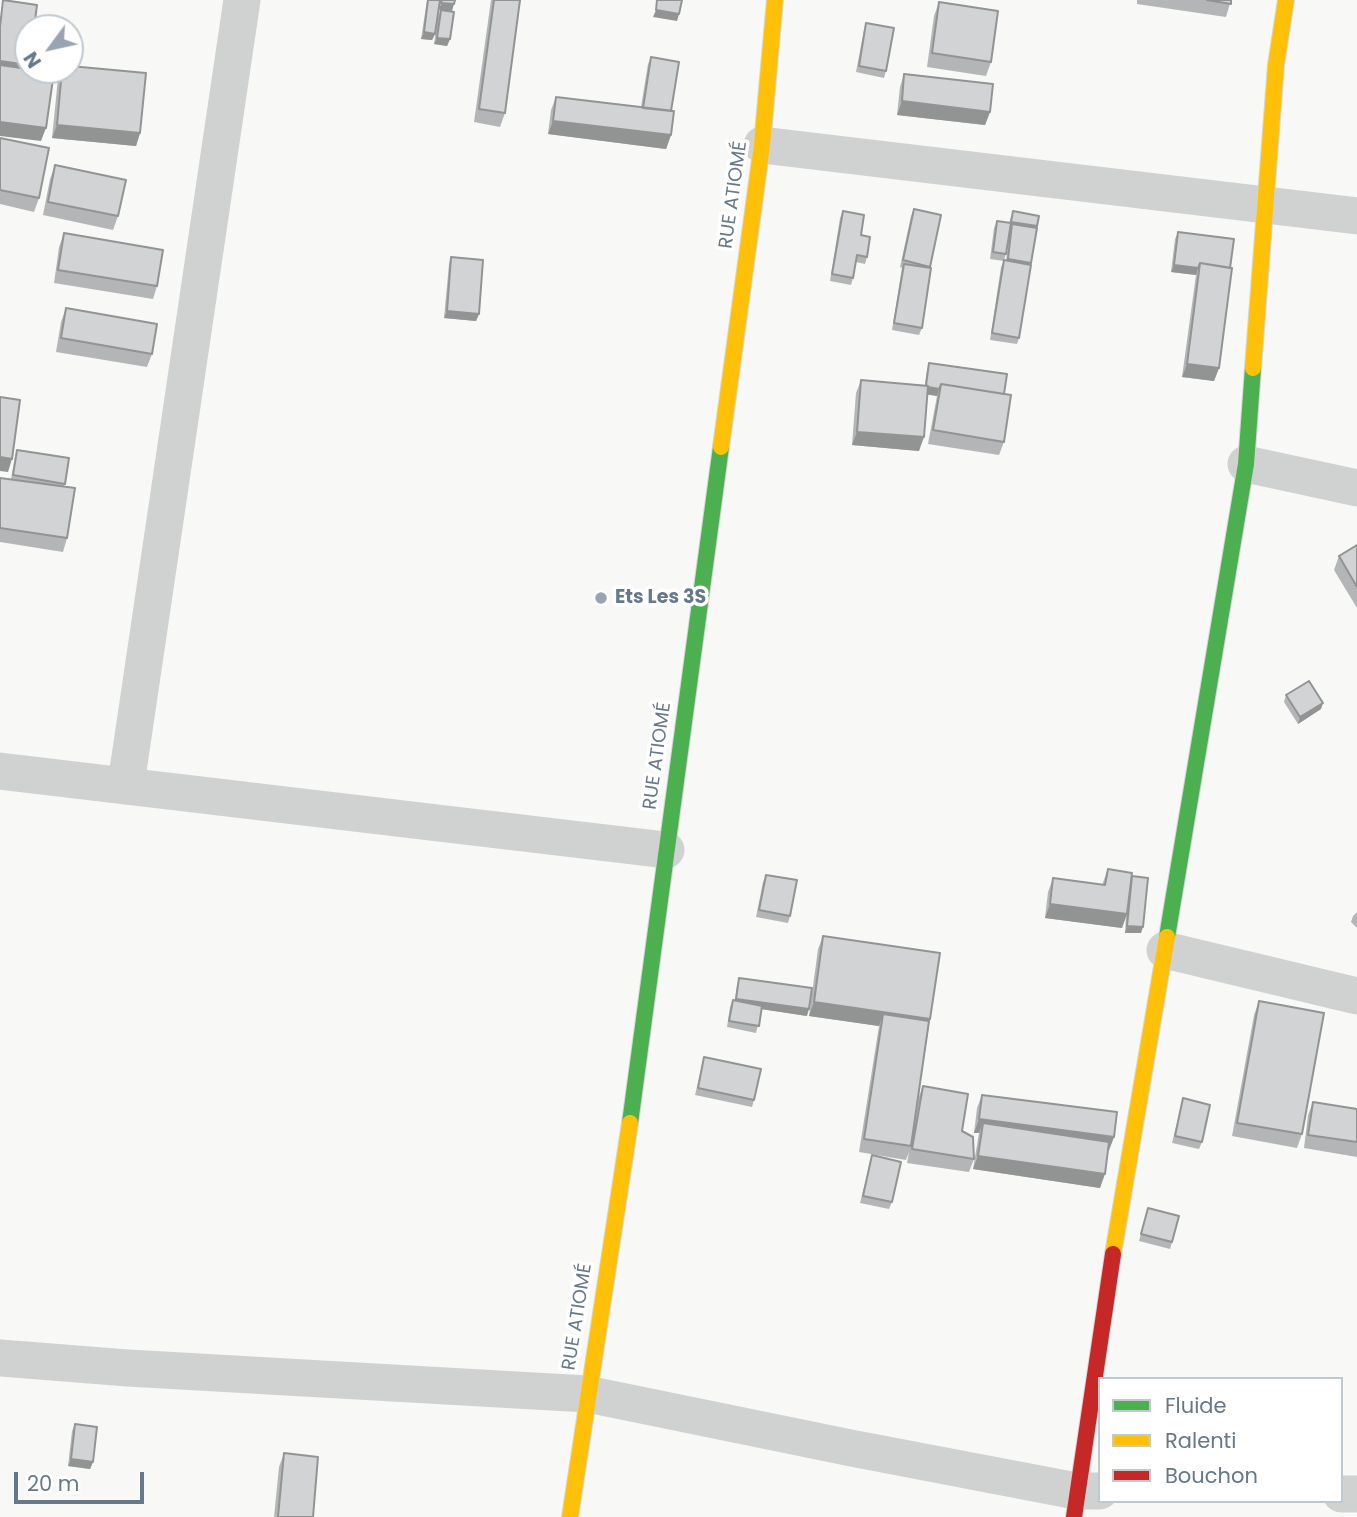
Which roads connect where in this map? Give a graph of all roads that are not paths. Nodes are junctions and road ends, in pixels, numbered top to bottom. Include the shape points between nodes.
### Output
1 (242, 0) edge
2 (775, 0) edge
3 (1286, 0) edge
4 (762, 145) junction
5 (1264, 206) junction
6 (1357, 216) edge
7 (1246, 464) junction
8 (1354, 484) edge
9 (0, 771) edge
10 (126, 785) junction
11 (666, 850) junction
12 (1165, 950) junction
13 (1357, 996) edge
14 (0, 1358) edge
15 (1101, 1377) edge
16 (587, 1394) junction
17 (1098, 1399) edge
18 (1083, 1500) edge
19 (570, 1517) edge

1 - 10 street
2 - 4 street, RUE ATIOMÉ
3 - 5 street
4 - 5 street
4 - 11 street, RUE ATIOMÉ
5 - 6 street
5 - 7 street
7 - 8 street
7 - 12 street
9 - 10 street
10 - 11 street
11 - 16 street, RUE ATIOMÉ via 628,1141
12 - 13 street
12 - 15 street
14 - 16 street
16 - 18 street
16 - 19 street, RUE ATIOMÉ
17 - 18 street

